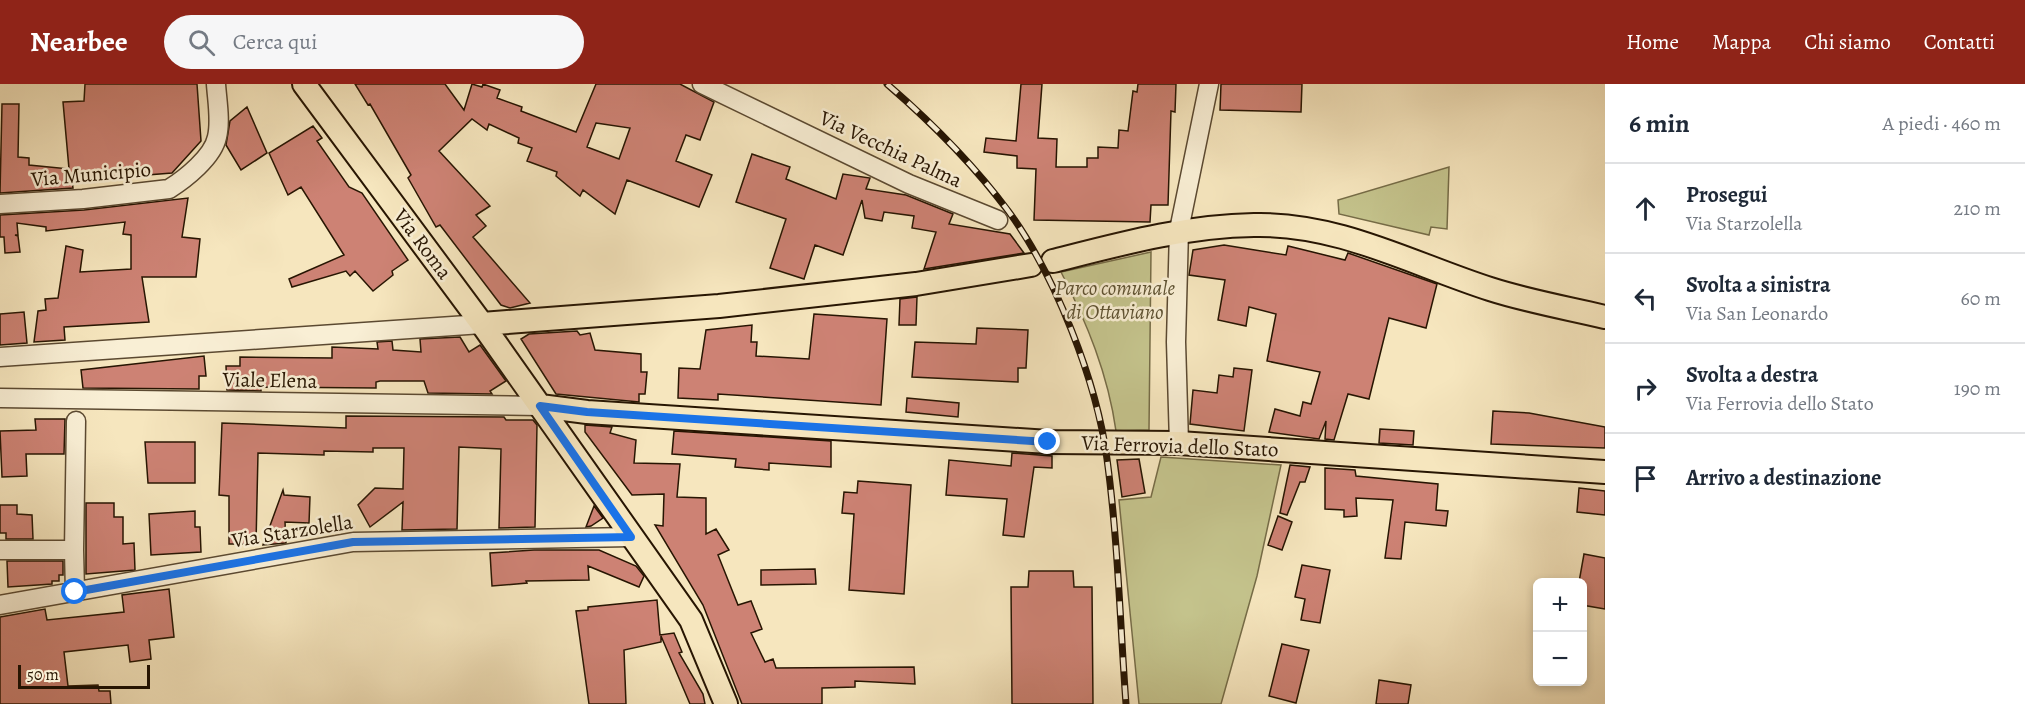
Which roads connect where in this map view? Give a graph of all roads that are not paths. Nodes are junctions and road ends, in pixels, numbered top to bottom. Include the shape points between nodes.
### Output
1 (216, 84) edge
2 (304, 84) edge
3 (702, 84) edge
4 (1209, 84) edge
5 (0, 204) edge
6 (998, 220) dead end
7 (1179, 230) junction
8 (1605, 317) edge
9 (482, 324) junction
10 (0, 357) edge
11 (0, 398) edge
12 (540, 406) junction
13 (76, 421) dead end
14 (1179, 443) junction
15 (1605, 472) edge
16 (631, 537) junction
17 (0, 550) edge
18 (74, 550) junction
19 (75, 592) junction
20 (0, 605) edge
21 (726, 704) edge

1 - 5 street, Via Municipio via 217,137 211,150 169,189
2 - 9 main road, Via Roma
3 - 6 street, Via Vecchia Palma via 909,184
4 - 7 street
7 - 8 main road via 1256,225 1314,230 1385,248 1492,290
7 - 9 main road via 1042,263 916,284 719,306
7 - 14 street
9 - 10 street, Viale Elena
9 - 12 main road, Via Roma
11 - 12 street, Viale Elena
12 - 14 main road, Via Ferrovia dello Stato via 1048,442
12 - 16 main road, Via Roma
13 - 18 street
14 - 15 main road, Via Ferrovia dello Stato
16 - 19 street, Via Starzolella via 353,542
16 - 21 main road, Via Roma via 691,620
17 - 18 street
18 - 19 street
19 - 20 street, Via Starzolella

